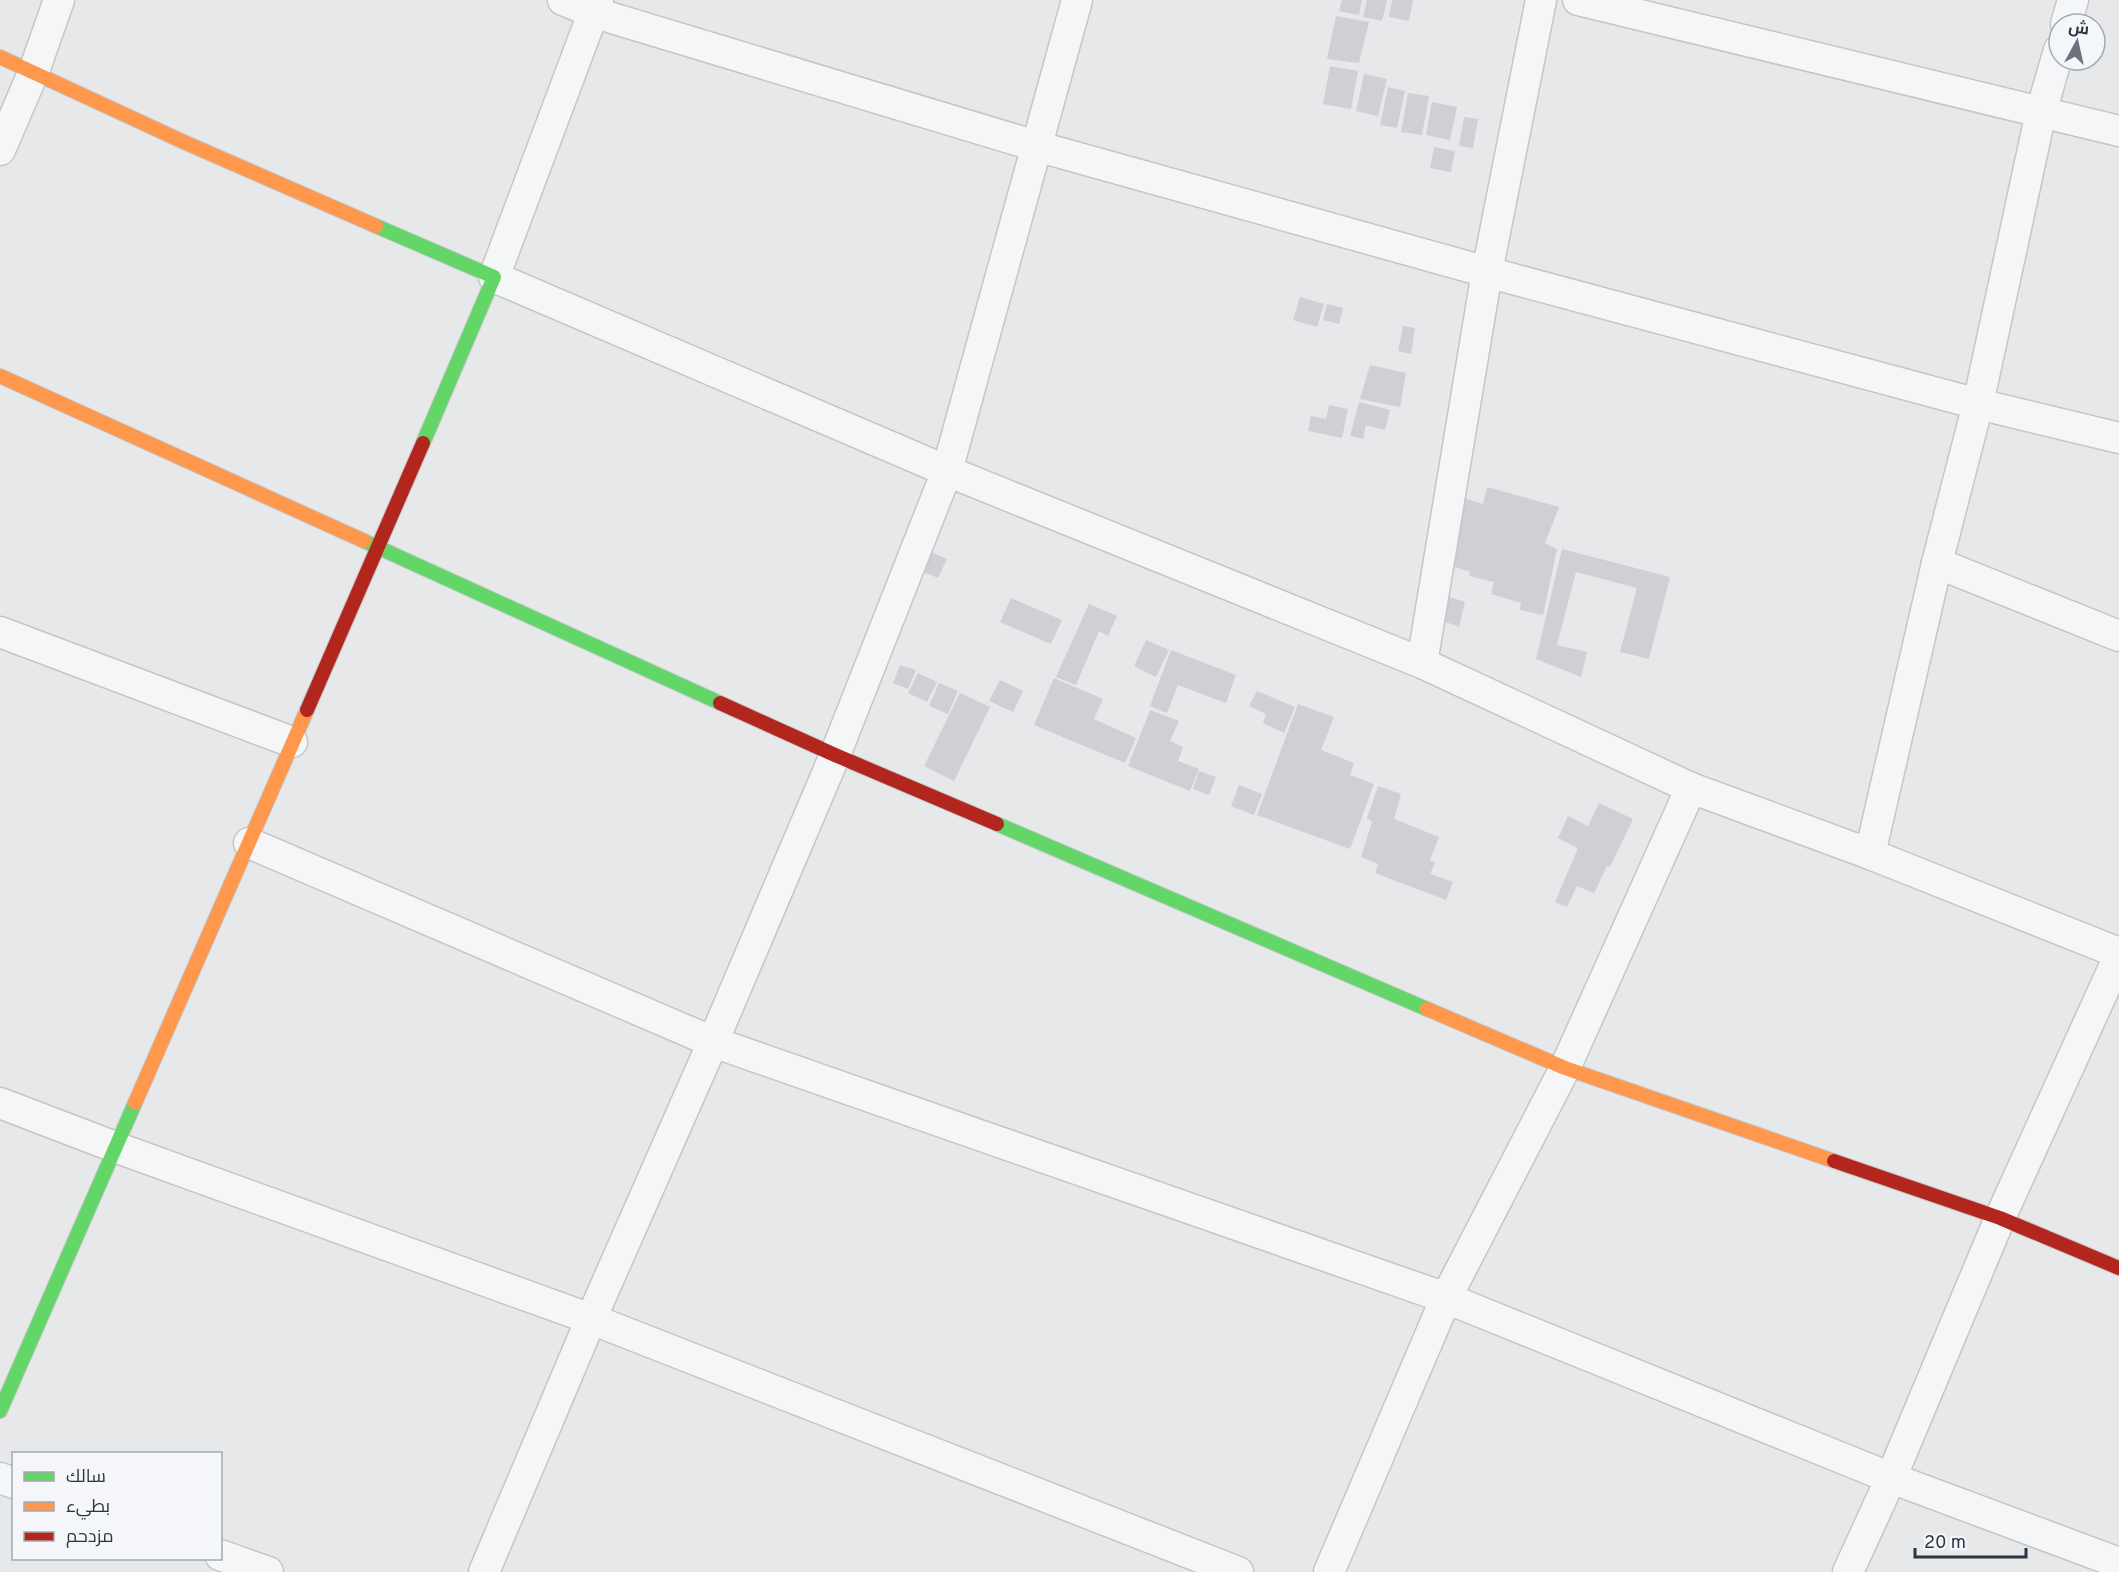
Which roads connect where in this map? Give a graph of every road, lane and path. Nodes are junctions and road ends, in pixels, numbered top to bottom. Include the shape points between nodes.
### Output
1 (59, 0) edge
2 (563, 0) edge
3 (1077, 0) edge
4 (1541, 0) edge
5 (1578, 0) edge
6 (595, 6) edge
7 (0, 57) edge
8 (34, 71) junction
9 (2053, 72) edge
10 (2041, 112) junction
11 (2119, 131) edge
12 (1036, 146) junction
13 (0, 150) edge
14 (1487, 272) junction
15 (494, 277) junction
16 (0, 376) edge
17 (1978, 404) junction
18 (2119, 438) edge
19 (947, 471) junction
20 (377, 548) junction
21 (1937, 563) junction
22 (0, 632) edge
23 (2119, 636) edge
24 (1422, 663) junction
25 (292, 742) junction
26 (835, 755) junction
27 (1691, 788) junction
28 (249, 843) junction
29 (1870, 854) junction
30 (2119, 954) edge
31 (713, 1042) junction
32 (1565, 1068) junction
33 (0, 1103) edge
34 (115, 1147) junction
35 (2000, 1218) junction
36 (2119, 1268) edge
37 (1446, 1298) junction
38 (591, 1318) junction
39 (0, 1410) edge
40 (1891, 1478) junction
41 (222, 1557) edge
42 (2119, 1563) edge
43 (268, 1572) edge
44 (484, 1572) edge
45 (1238, 1572) edge
46 (1329, 1572) edge
47 (1848, 1572) edge

1 - 8 street
2 - 6 street
3 - 12 street
4 - 14 street
5 - 10 street
6 - 12 street
6 - 15 street
7 - 8 street
8 - 13 street
8 - 15 street via 186,143
9 - 10 street
10 - 11 street
10 - 17 street
12 - 14 street
12 - 19 street
14 - 17 street
14 - 24 street
15 - 19 street
15 - 20 street
16 - 20 street
17 - 18 street
17 - 21 street
19 - 24 street
19 - 26 street
20 - 25 street
20 - 26 street
21 - 23 street
21 - 29 street
22 - 25 street
24 - 27 street
25 - 28 street
26 - 31 street
26 - 32 street
27 - 29 street
27 - 32 street
28 - 31 street
28 - 34 street
29 - 30 street
30 - 35 street
31 - 37 street
31 - 38 street
32 - 35 street
32 - 37 street
33 - 34 street
34 - 38 street
34 - 39 street
35 - 36 street
35 - 40 street
37 - 40 street
37 - 46 street
38 - 44 street
38 - 45 street
40 - 42 street
40 - 47 street
41 - 43 street

